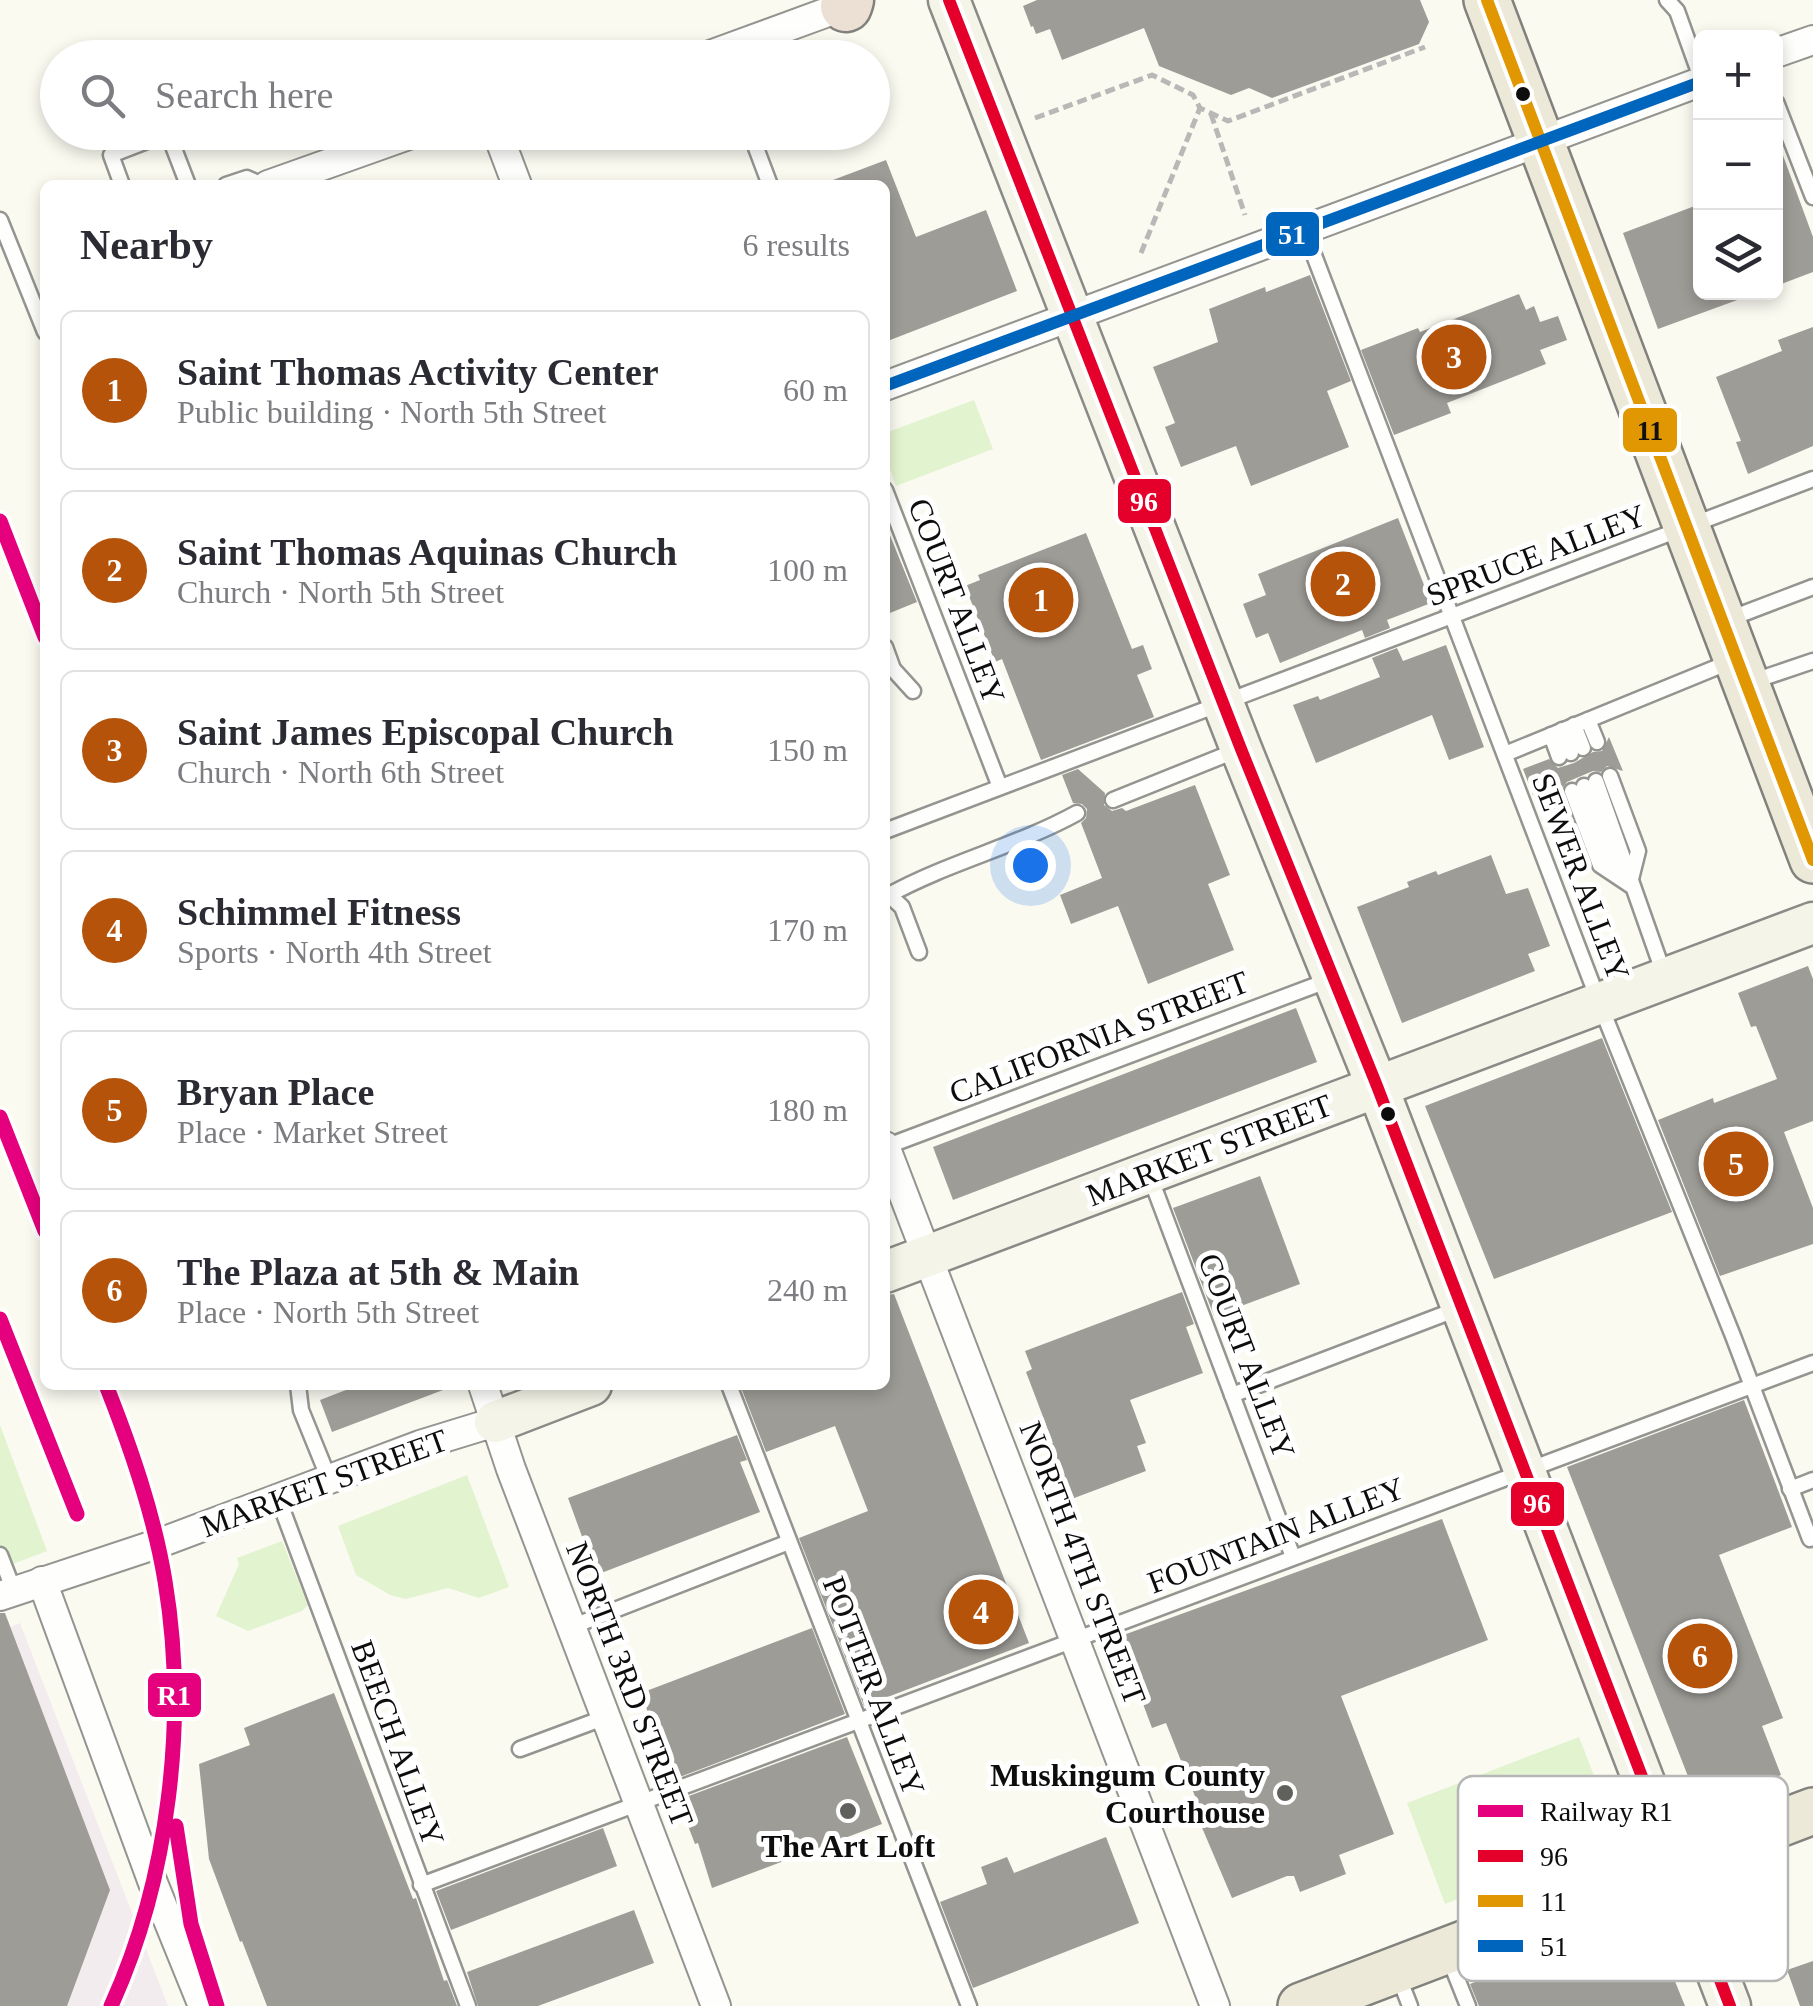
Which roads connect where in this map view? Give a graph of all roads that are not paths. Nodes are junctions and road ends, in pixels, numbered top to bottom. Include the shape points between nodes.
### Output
1 (949, 0) edge
2 (1487, 0) edge
3 (1667, 0) edge
4 (852, 2) edge
5 (754, 40) edge
6 (1813, 40) edge
7 (1783, 51) edge
8 (1693, 58) edge
9 (1693, 81) edge
10 (1783, 120) edge
11 (1540, 141) junction
12 (125, 150) edge
13 (174, 150) edge
14 (366, 150) edge
15 (504, 150) edge
16 (757, 150) edge
17 (120, 180) edge
18 (186, 180) edge
19 (279, 180) edge
20 (515, 180) edge
21 (768, 180) edge
22 (1813, 197) edge
23 (0, 220) edge
24 (1304, 229) junction
25 (1074, 316) junction
26 (40, 320) edge
27 (890, 384) edge
28 (1813, 479) edge
29 (890, 503) edge
30 (1688, 526) junction
31 (1813, 587) edge
32 (1452, 616) junction
33 (1735, 655) junction
34 (890, 661) edge
35 (1813, 661) edge
36 (913, 690) dead end
37 (1224, 705) junction
38 (1568, 728) junction
39 (1241, 749) junction
40 (1505, 754) junction
41 (1000, 787) junction
42 (1113, 800) dead end
43 (1077, 813) dead end
44 (890, 829) edge
45 (1813, 860) edge
46 (1630, 884) junction
47 (890, 894) edge
48 (890, 898) edge
49 (1813, 923) edge
50 (919, 952) dead end
51 (1332, 978) junction
52 (1665, 978) junction
53 (1599, 1002) junction
54 (1377, 1086) junction
55 (890, 1144) edge
56 (890, 1159) edge
57 (1149, 1174) junction
58 (928, 1256) junction
59 (890, 1270) edge
60 (1461, 1308) junction
61 (1813, 1363) edge
62 (1752, 1387) junction
63 (299, 1390) edge
64 (562, 1390) edge
65 (731, 1390) edge
66 (1232, 1395) junction
67 (489, 1403) edge
68 (1524, 1470) junction
69 (328, 1480) junction
70 (1813, 1480) edge
71 (1790, 1489) junction
72 (278, 1498) junction
73 (1813, 1538) edge
74 (790, 1542) junction
75 (0, 1555) edge
76 (1293, 1558) junction
77 (42, 1581) junction
78 (7, 1594) edge
79 (571, 1627) junction
80 (1075, 1641) junction
81 (606, 1717) junction
82 (858, 1722) junction
83 (520, 1749) dead end
84 (1642, 1776) edge
85 (639, 1803) junction
86 (1813, 1811) edge
87 (1788, 1821) edge
88 (421, 1884) junction
89 (1458, 1946) edge
90 (1446, 1951) junction
91 (1720, 1981) edge
92 (1402, 1988) edge
93 (203, 2006) edge
94 (468, 2006) edge
95 (716, 2006) edge
96 (968, 2006) edge
97 (1215, 2006) edge
98 (1301, 2006) edge
99 (1468, 2006) edge
100 (1730, 2006) edge

1 - 25 main road
2 - 11 main road
3 - 8 lane
4 - 5 street
6 - 7 street
9 - 11 street
10 - 22 lane
11 - 24 street
11 - 30 main road
12 - 17 lane via 111,155
13 - 18 lane
14 - 19 street
15 - 20 street
16 - 21 lane
23 - 26 lane
24 - 25 street
24 - 32 lane, SEWER ALLEY
25 - 27 street
25 - 37 main road
28 - 30 lane, SPRUCE ALLEY
29 - 41 lane, COURT ALLEY
30 - 32 lane, SPRUCE ALLEY
30 - 33 main road
31 - 33 lane
32 - 37 lane, SPRUCE ALLEY
32 - 40 lane, SEWER ALLEY
33 - 35 lane
33 - 38 lane
33 - 45 main road
34 - 36 lane
37 - 39 main road
37 - 41 lane, SPRUCE ALLEY
38 - 38 lane via 1577,750
38 - 40 lane
39 - 42 lane
39 - 51 main road
40 - 53 lane, SEWER ALLEY
41 - 44 lane, SPRUCE ALLEY
43 - 47 lane
46 - 46 lane via 1600,865 1591,783 1624,856
46 - 52 lane
48 - 50 lane via 902,907
49 - 52 main road, MARKET STREET
51 - 54 main road
51 - 55 lane, CALIFORNIA STREET
52 - 53 main road, MARKET STREET
53 - 54 main road, MARKET STREET
53 - 62 lane, SEWER ALLEY
54 - 57 main road, MARKET STREET
54 - 60 main road
56 - 58 street, NORTH 4TH STREET
57 - 58 main road, MARKET STREET
57 - 66 lane, COURT ALLEY
58 - 59 main road, MARKET STREET
58 - 80 street, NORTH 4TH STREET
60 - 66 lane
60 - 68 main road
61 - 62 lane, FOUNTAIN ALLEY
62 - 68 lane, FOUNTAIN ALLEY
62 - 71 lane, SEWER ALLEY
63 - 69 lane
64 - 67 main road, MARKET STREET
65 - 74 lane, POTTER ALLEY
66 - 76 lane, COURT ALLEY
67 - 69 street, MARKET STREET via 420,1445
67 - 79 street, NORTH 3RD STREET
68 - 76 lane, FOUNTAIN ALLEY
68 - 84 main road
69 - 72 street, MARKET STREET
70 - 71 lane
71 - 73 lane, SEWER ALLEY
72 - 77 street, MARKET STREET
72 - 88 lane, BEECH ALLEY
74 - 79 lane
74 - 82 lane, POTTER ALLEY
75 - 78 lane
76 - 80 lane, FOUNTAIN ALLEY
77 - 78 street, MARKET STREET
77 - 93 street
79 - 81 street, NORTH 3RD STREET
80 - 82 lane, FOUNTAIN ALLEY
80 - 97 street, NORTH 4TH STREET
81 - 83 lane
81 - 85 street, NORTH 3RD STREET
82 - 85 lane, FOUNTAIN ALLEY
82 - 96 lane, POTTER ALLEY
85 - 88 lane, FOUNTAIN ALLEY
85 - 95 street, NORTH 3RD STREET
86 - 87 main road
88 - 94 lane, BEECH ALLEY
89 - 90 main road
90 - 92 main road
90 - 99 lane
91 - 100 main road
92 - 98 main road

